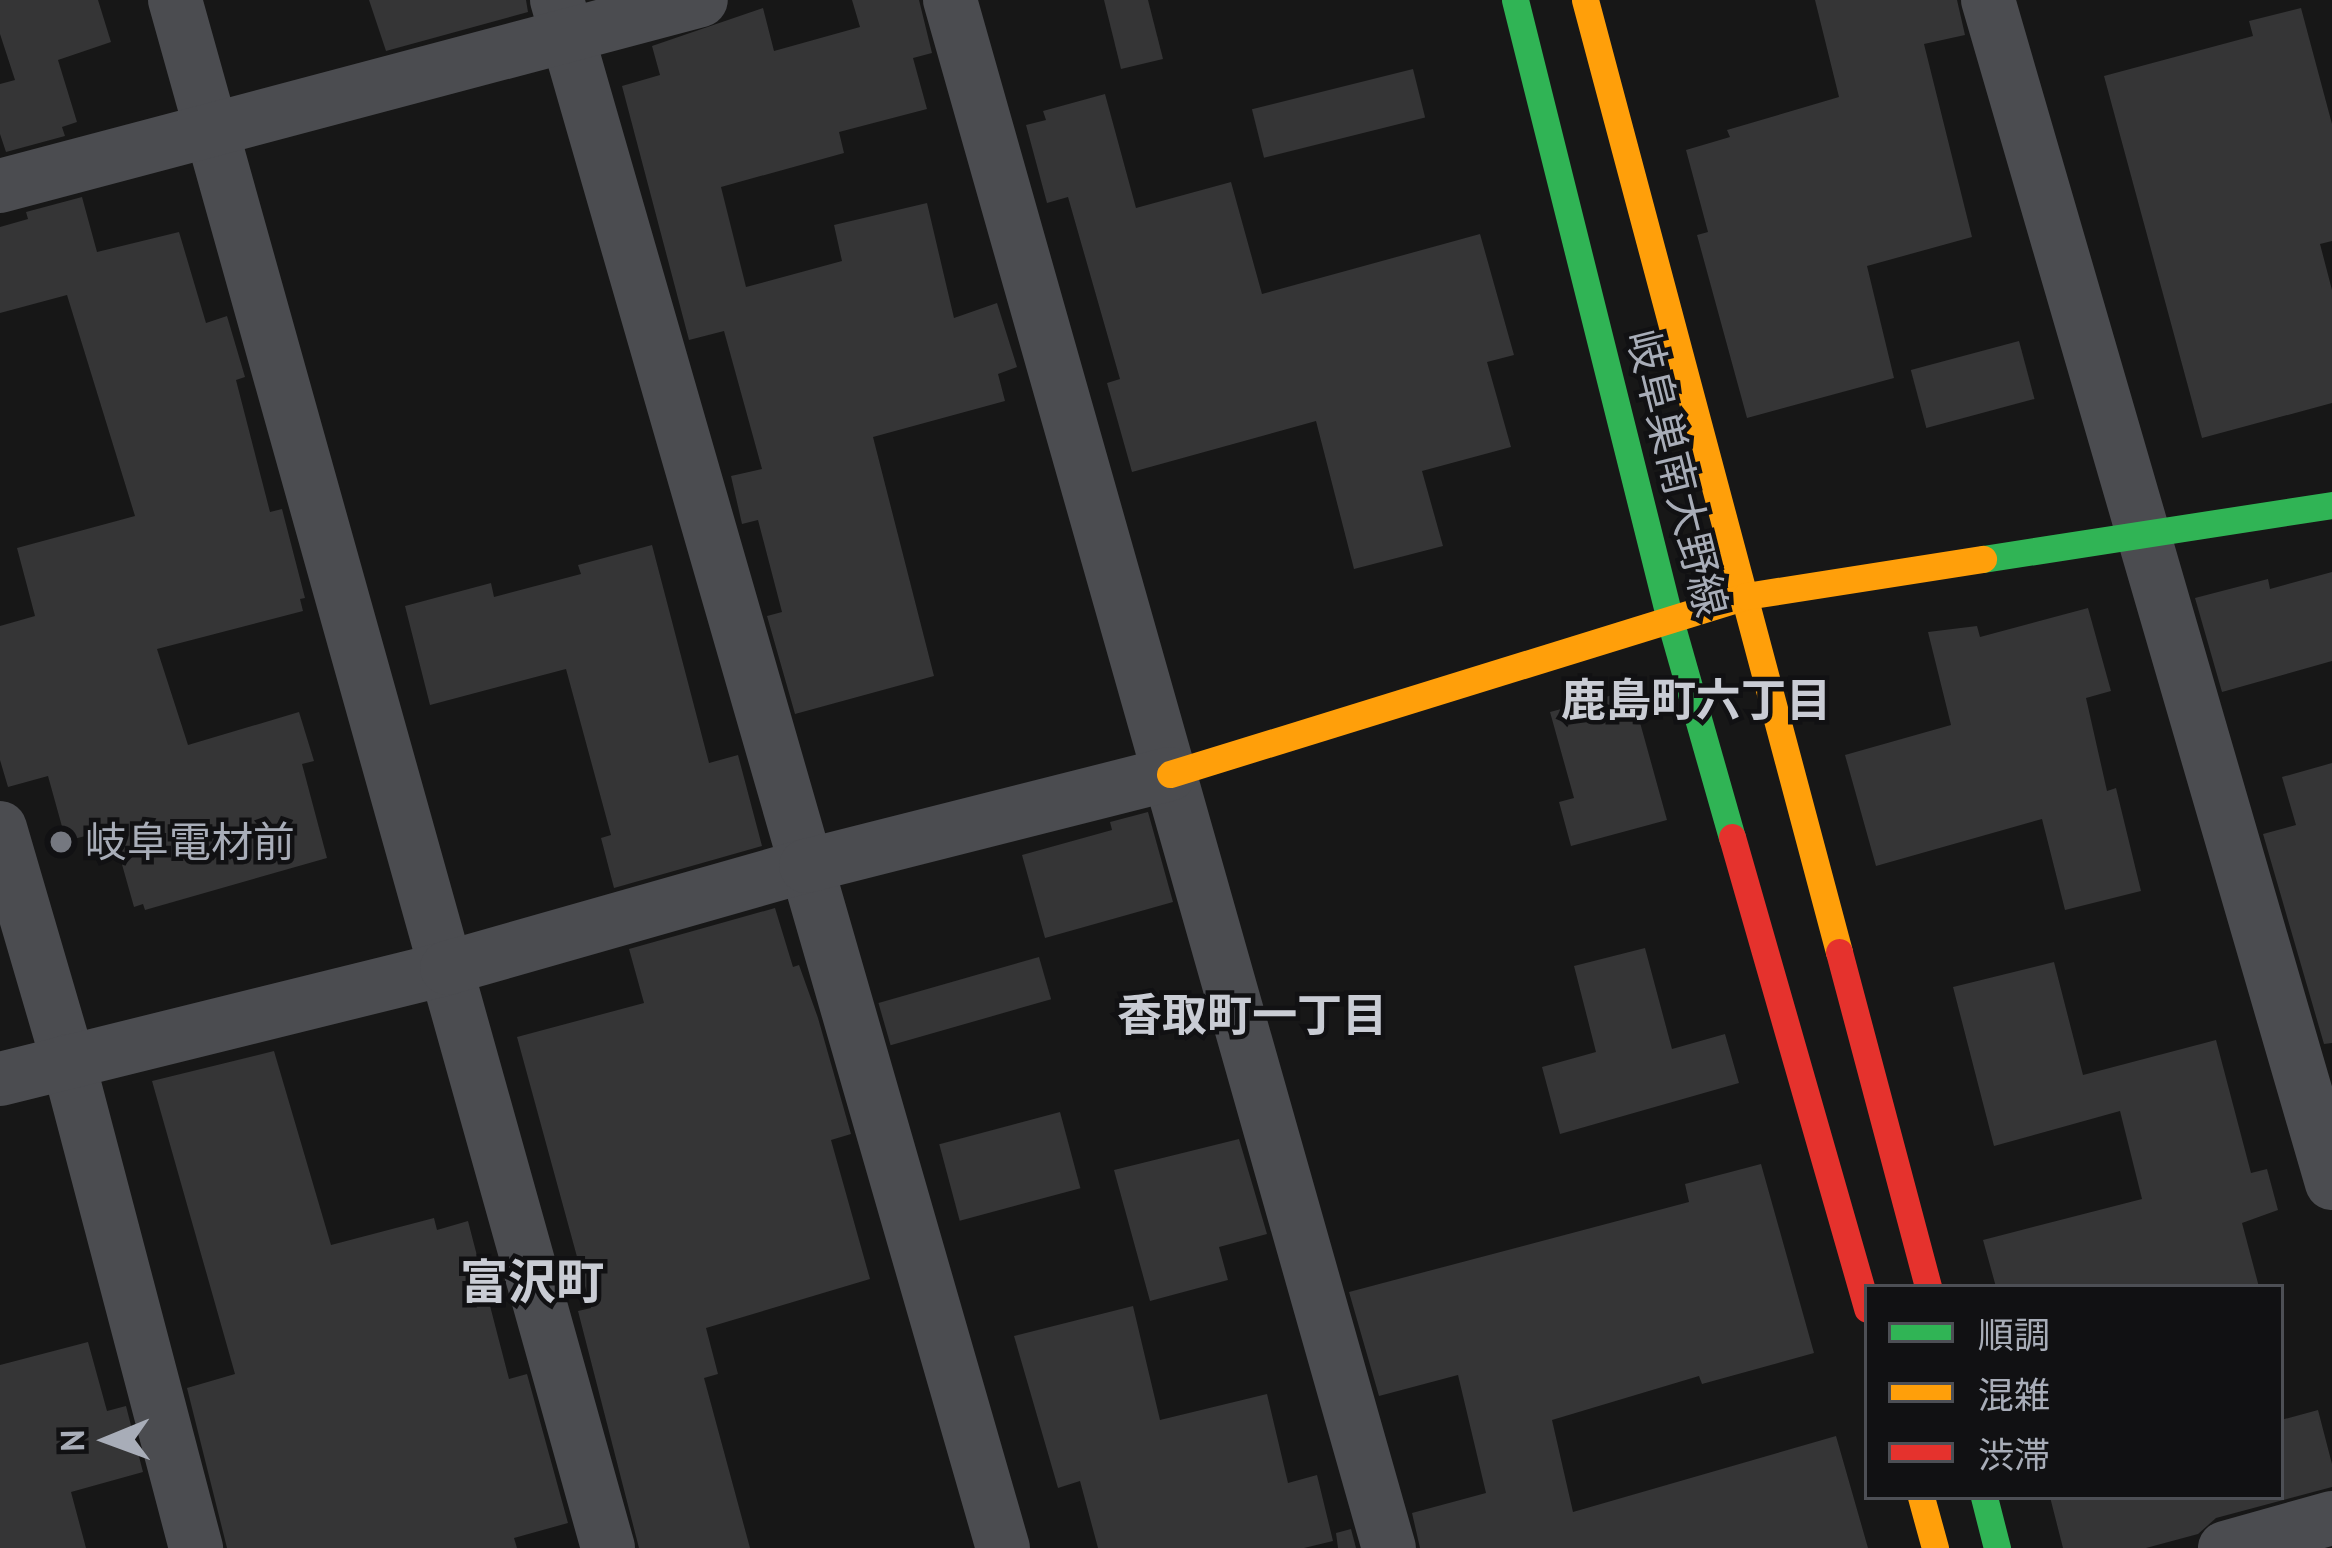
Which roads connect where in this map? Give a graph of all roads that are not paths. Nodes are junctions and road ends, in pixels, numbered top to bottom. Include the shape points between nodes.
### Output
1 (175, 0) edge
2 (700, 0) edge
3 (950, 0) edge
4 (1515, 0) edge
5 (1585, 0) edge
6 (1988, 0) edge
7 (562, 20) edge
8 (212, 127) junction
9 (0, 186) edge
10 (2332, 505) edge
11 (2143, 530) junction
12 (1746, 596) junction
13 (1670, 620) junction
14 (1170, 774) junction
15 (0, 828) edge
16 (806, 866) junction
17 (447, 968) junction
18 (68, 1060) junction
19 (0, 1079) edge
20 (2332, 1184) edge
21 (1927, 1284) edge
22 (1864, 1299) edge
23 (1922, 1500) edge
24 (1985, 1500) edge
25 (2332, 1518) edge
26 (196, 1548) edge
27 (608, 1548) edge
28 (1003, 1548) edge
29 (1389, 1548) edge
30 (1935, 1548) edge
31 (1997, 1548) edge
32 (2225, 1548) edge

1 - 8 street
2 - 7 street
3 - 14 street
4 - 13 main road, 岐阜巣南大野線
5 - 12 main road, 岐阜巣南大野線
6 - 11 street
7 - 8 street
7 - 16 street
8 - 9 street
8 - 17 street
10 - 11 main road
11 - 12 main road
11 - 20 street
12 - 13 main road
12 - 21 main road, 岐阜巣南大野線
13 - 14 main road
13 - 22 main road, 岐阜巣南大野線
14 - 16 street
14 - 29 street
15 - 18 street
16 - 17 street
16 - 28 street
17 - 18 street
17 - 27 street
18 - 19 street
18 - 26 street
23 - 30 main road
24 - 31 main road
25 - 32 street

